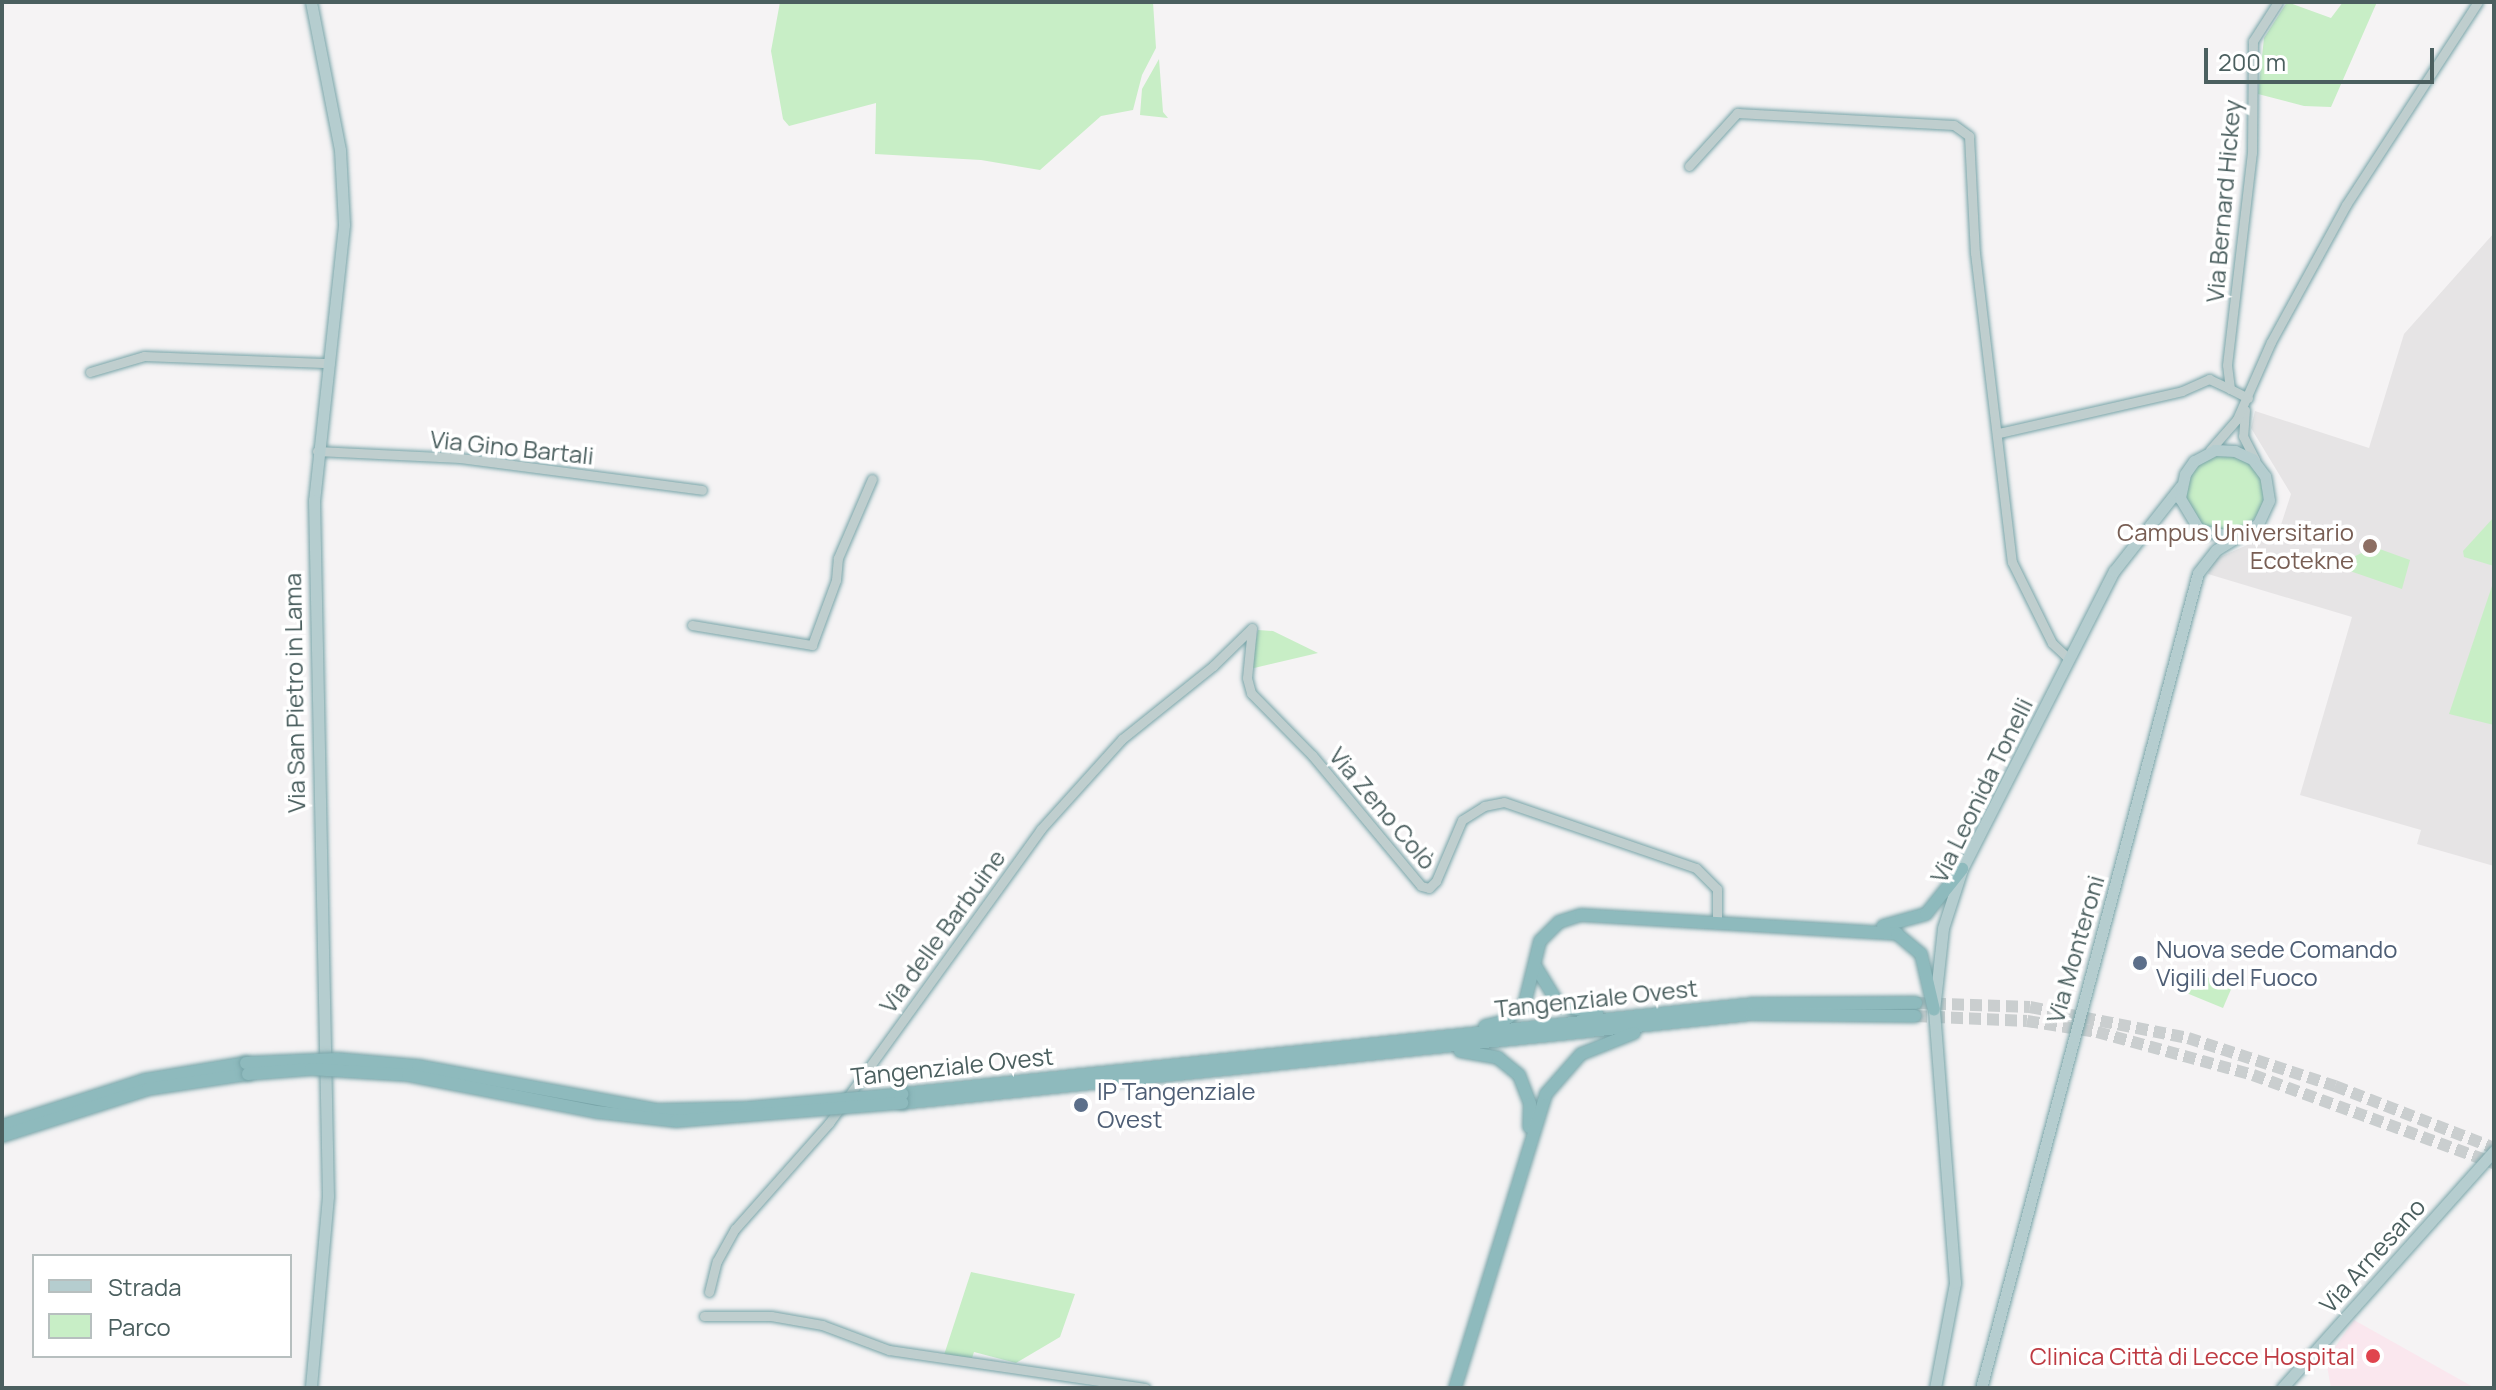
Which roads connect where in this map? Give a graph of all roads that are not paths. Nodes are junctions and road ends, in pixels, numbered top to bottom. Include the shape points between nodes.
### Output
1 (311, 2) edge
2 (2278, 2) edge
3 (2478, 2) edge
4 (1689, 166) dead end
5 (330, 363) junction
6 (90, 372) dead end
7 (2230, 389) junction
8 (2247, 400) junction
9 (1999, 433) junction
10 (317, 451) junction
11 (2206, 454) junction
12 (2259, 466) junction
13 (872, 479) dead end
14 (2181, 485) junction
15 (702, 490) dead end
16 (2236, 537) junction
17 (692, 625) dead end
18 (1252, 628) joint
19 (2069, 659) junction
20 (1962, 869) junction
21 (1717, 919) junction
22 (1868, 928) junction
23 (1536, 967) junction
24 (1687, 1010) junction
25 (1934, 1010) junction
26 (1751, 1014) junction
27 (1365, 1049) junction
28 (247, 1068) junction
29 (2, 1123) edge
30 (2, 1139) edge
31 (1525, 1150) junction
32 (2494, 1151) edge
33 (709, 1292) dead end
34 (704, 1316) dead end
35 (311, 1388) edge
36 (1145, 1388) edge
37 (1455, 1388) edge
38 (1935, 1388) edge
39 (1981, 1388) edge
40 (2282, 1388) edge

1 - 5 main road, Via San Pietro in Lama via 343,187 343,263
2 - 7 street, Via Bernard Hickey via 2253,41 2252,153 2227,365
3 - 8 street via 2346,205 2271,342
4 - 9 street via 1737,113 1963,129 1972,148 1975,253
5 - 6 street via 144,356
5 - 10 main road, Via San Pietro in Lama
7 - 8 street
7 - 9 street via 2209,379 2182,391
8 - 11 street via 2225,438
8 - 12 street via 2243,436
9 - 19 street via 2014,573 2052,643
10 - 15 street, Via Gino Bartali via 460,458
10 - 35 main road, Via San Pietro in Lama via 313,551 328,1196
11 - 12 main road via 2235,451
11 - 14 main road via 2194,461
12 - 16 main road, Via Monteroni via 2269,487 2265,513
13 - 17 street via 838,558 836,580 812,645
14 - 16 main road via 2183,511 2199,530
14 - 19 main road, Via Leonida Tonelli via 2114,571
16 - 39 main road, Via Monteroni via 2209,556 2198,573
18 - 21 street, Via Zeno Colò via 1247,678 1251,693 1312,755 1421,886 1429,888 1436,881 1462,820 1484,806 1504,802 1696,868 1713,881
18 - 33 street, Via delle Barbuine via 1122,739 1041,829 829,1123 735,1229 717,1261
19 - 20 main road, Via Leonida Tonelli
20 - 22 highway via 1926,914 1908,923
20 - 25 main road, Via Leonida Tonelli via 1943,928
21 - 22 highway
21 - 23 highway via 1581,915 1559,922 1540,941
22 - 25 highway via 1897,934 1921,954
23 - 24 highway via 1551,997 1580,1014
23 - 27 highway via 1524,1006 1502,1022
24 - 26 highway, Tangenziale Ovest via 1804,1002 1916,1009
24 - 27 highway, Tangenziale Ovest
25 - 38 main road, Via Leonida Tonelli via 1955,1270 1950,1327
26 - 27 highway, Tangenziale Ovest
26 - 31 highway via 1618,1036 1594,1046 1554,1082
27 - 28 highway, Tangenziale Ovest, bridge via 676,1121 597,1112 408,1075
27 - 31 highway via 1464,1050 1498,1058 1527,1089 1531,1118
28 - 29 highway, Tangenziale Ovest via 144,1080
28 - 30 highway, Tangenziale Ovest via 74,1109
31 - 37 highway
32 - 40 main road, Via Arnesano
34 - 36 street via 771,1316 822,1325 889,1350

